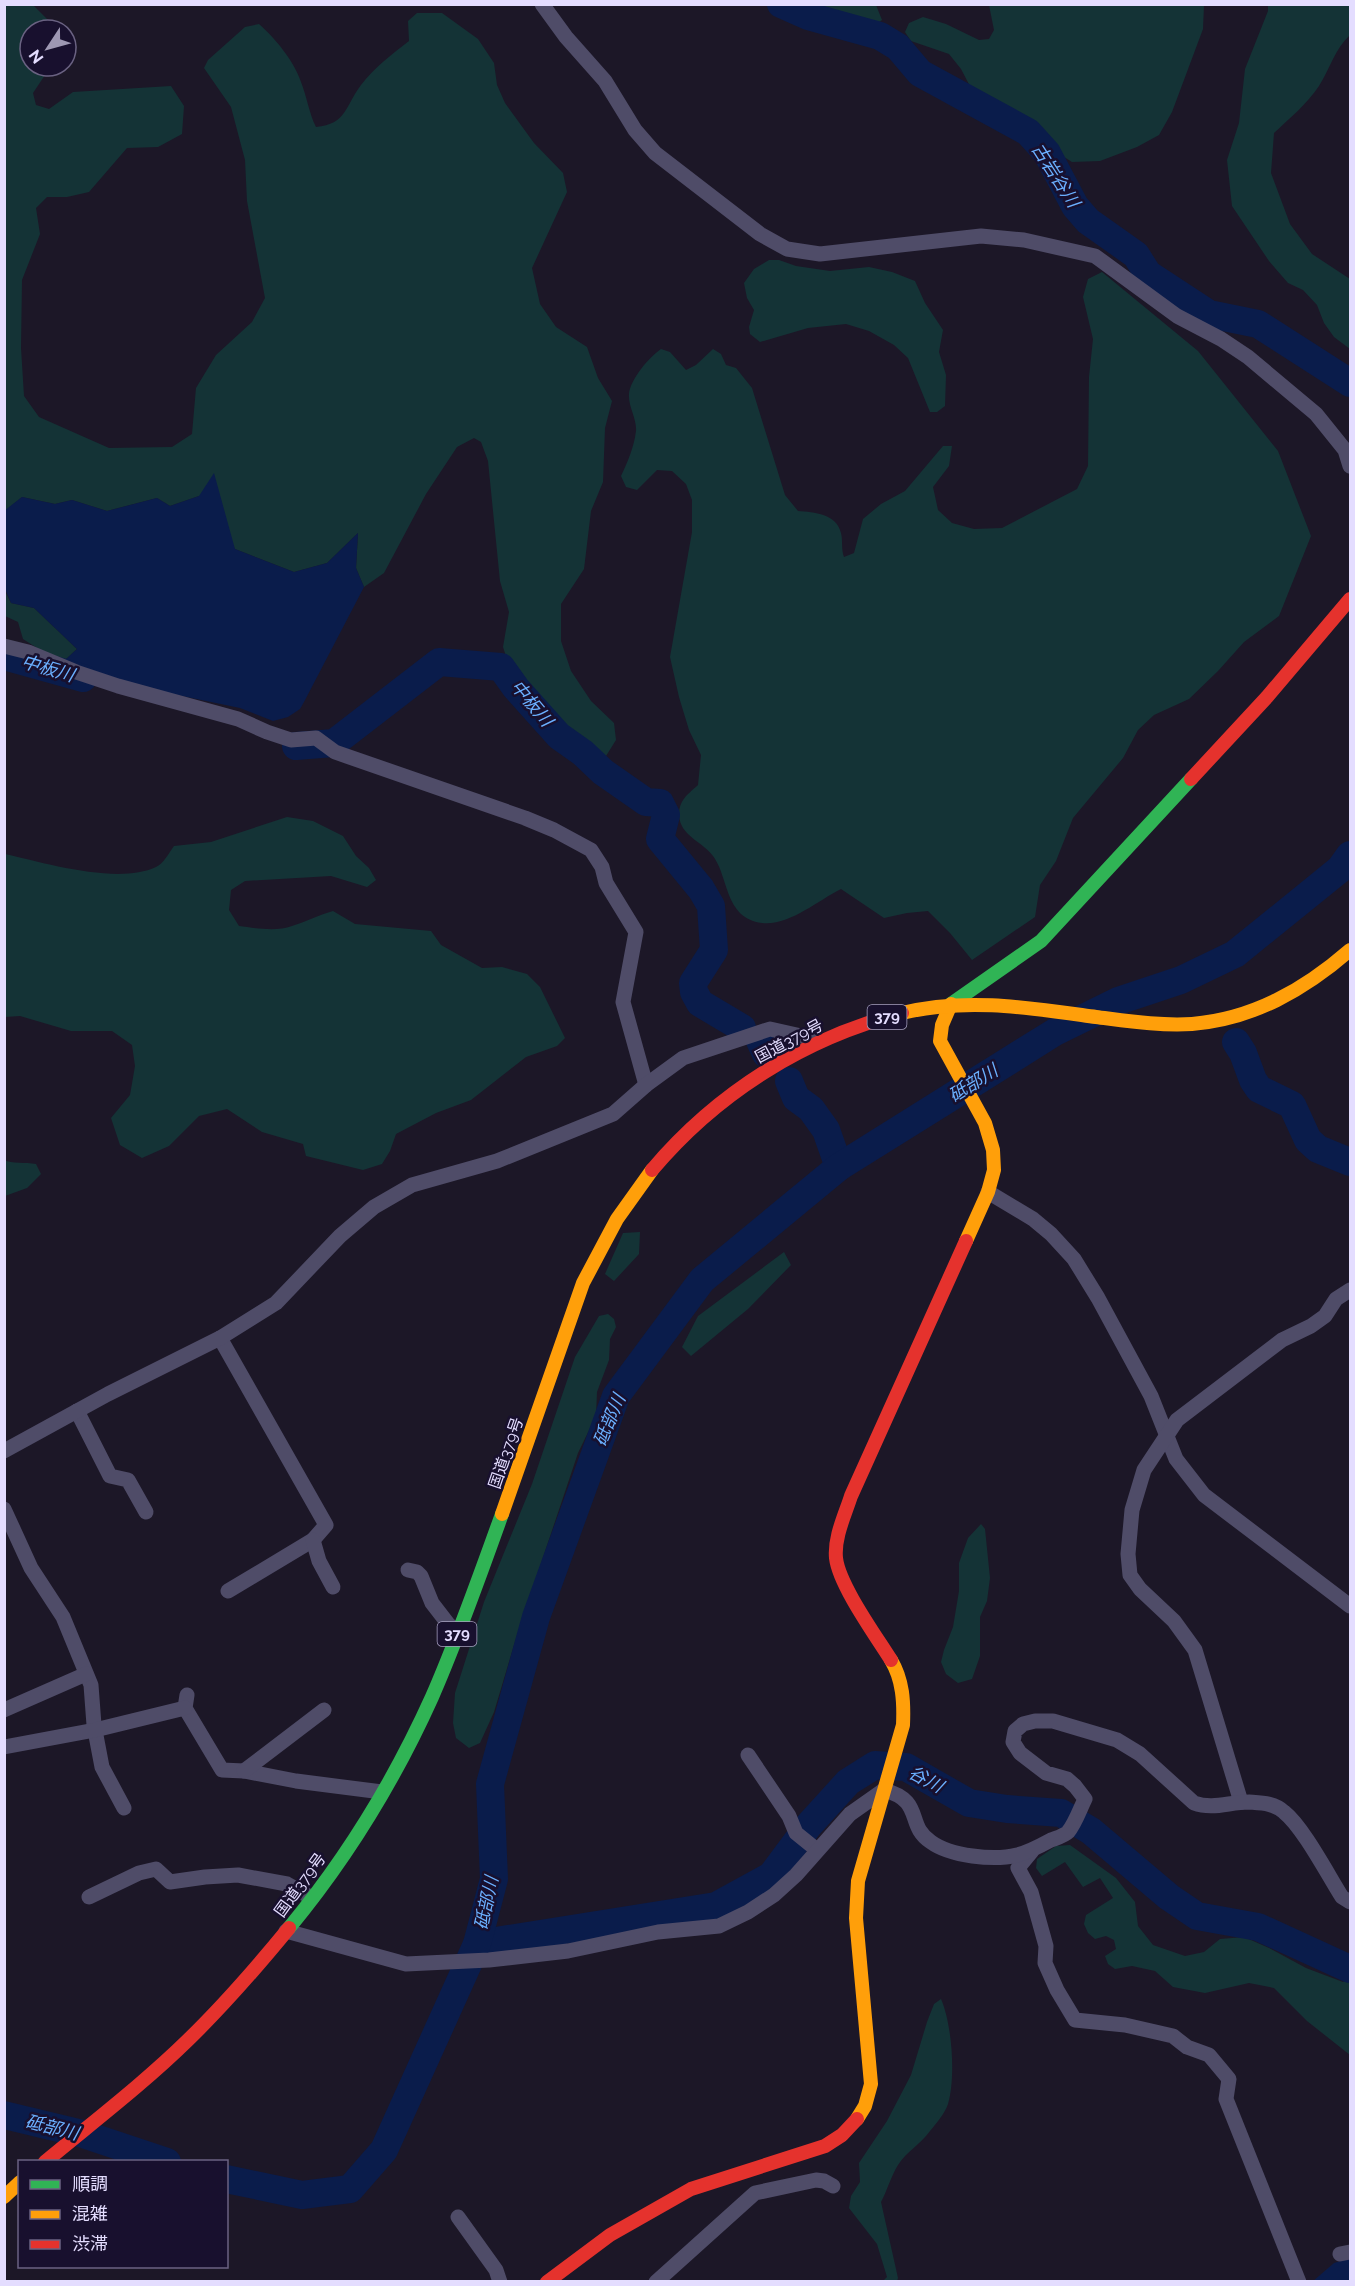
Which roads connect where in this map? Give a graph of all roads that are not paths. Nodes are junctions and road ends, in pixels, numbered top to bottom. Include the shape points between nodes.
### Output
1 (543, 5) edge
2 (1350, 466) edge
3 (1350, 599) edge
4 (4, 646) edge
5 (1350, 950) edge
6 (950, 1005) junction
7 (819, 1040) junction
8 (646, 1085) junction
9 (988, 1192) junction
10 (1350, 1290) edge
11 (220, 1338) junction
12 (77, 1411) junction
13 (1166, 1436) junction
14 (4, 1451) edge
15 (4, 1509) edge
16 (146, 1512) dead end
17 (313, 1540) junction
18 (408, 1570) dead end
19 (333, 1587) dead end
20 (228, 1591) dead end
21 (1350, 1606) edge
22 (458, 1631) junction
23 (86, 1674) junction
24 (4, 1710) edge
25 (324, 1710) dead end
26 (95, 1730) junction
27 (4, 1747) edge
28 (748, 1755) dead end
29 (244, 1771) junction
30 (886, 1785) junction
31 (382, 1792) junction
32 (1241, 1802) junction
33 (124, 1808) dead end
34 (815, 1848) junction
35 (1033, 1849) junction
36 (90, 1898) dead end
37 (312, 1898) junction
38 (1350, 1902) edge
39 (286, 1931) junction
40 (47, 2160) edge
41 (18, 2184) edge
42 (833, 2186) dead end
43 (4, 2197) edge
44 (458, 2217) dead end
45 (500, 2282) edge
46 (547, 2282) edge
47 (657, 2282) edge
48 (1299, 2282) edge

1 - 2 street via 605,81 635,130 655,153 760,234 787,249 820,254 981,236 1024,240 1095,256 1177,316 1248,357 1316,414 1344,450
3 - 6 main road via 1267,697 1041,941
4 - 8 street via 118,686 238,718 291,740 316,738 335,752 525,818 591,850 636,932 623,1002
5 - 6 main road, 国道379号 / 379 via 1300,989 1260,1010 1214,1021 1170,1024 999,1005
6 - 7 main road, 国道379号 / 379 via 883,1018
6 - 9 main road via 940,1041 985,1123 994,1170
7 - 8 street via 770,1029 683,1058
7 - 22 main road, 国道379号 / 379 via 753,1079 694,1126 622,1210 583,1282
8 - 11 street via 613,1114 497,1161 412,1185 374,1207 340,1236 276,1303
9 - 13 street via 1033,1219 1074,1259 1151,1396
9 - 30 main road via 851,1496 838,1535 836,1557 840,1574 900,1681 904,1711
10 - 13 street via 1336,1299 1325,1316 1282,1340 1177,1420
11 - 12 street
11 - 17 street via 326,1525
12 - 14 street
12 - 16 street via 110,1476 128,1480
13 - 21 street via 1176,1460 1204,1495
13 - 32 street via 1144,1470 1132,1510 1130,1575 1174,1621 1195,1650
15 - 23 street via 31,1568 63,1617
17 - 19 street
17 - 20 street
18 - 22 street via 421,1576 432,1603
22 - 31 main road, 国道379号 / 379 via 430,1699
23 - 24 street
23 - 26 street via 91,1685
25 - 29 street
26 - 27 street
26 - 29 street via 186,1702 222,1770
26 - 33 street via 102,1767
28 - 34 street via 796,1833
29 - 31 street
30 - 34 street
30 - 35 street via 912,1808 916,1825 929,1842 946,1850 977,1856 1015,1856
30 - 46 main road via 858,1881 856,1918 871,2084 856,2122 825,2146 691,2189 610,2235
31 - 37 main road, 国道379号 / 379
32 - 35 street via 1206,1807 1194,1803 1140,1754 1117,1740 1053,1721 1035,1721 1015,1731 1013,1742 1020,1753 1046,1773 1067,1779 1085,1799 1067,1833
32 - 38 street via 1268,1803 1284,1812 1342,1897
34 - 39 street via 796,1875 774,1895 719,1926 658,1932 568,1951 406,1964
35 - 48 street via 1018,1868 1031,1892 1046,1946 1045,1963 1075,2020 1125,2025 1173,2036 1187,2047 1209,2055 1229,2079 1226,2099
36 - 37 street via 139,1872 156,1869 170,1882 238,1875 287,1884
37 - 39 main road, 国道379号 / 379
39 - 40 main road, 国道379号 / 379 via 190,2038
41 - 43 main road
42 - 47 street via 816,2180 755,2193
44 - 45 street via 496,2270

